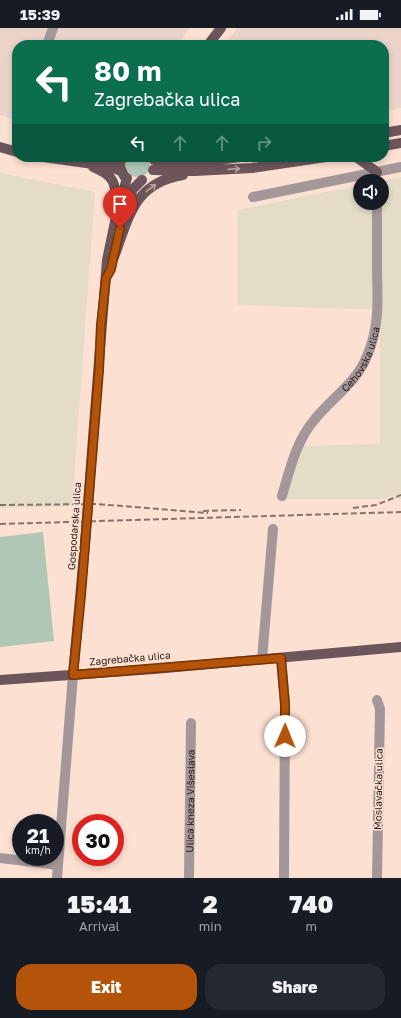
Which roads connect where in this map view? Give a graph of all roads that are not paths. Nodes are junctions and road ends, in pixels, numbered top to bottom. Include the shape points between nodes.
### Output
1 (53, 28) edge
2 (221, 28) edge
3 (49, 40) edge
4 (212, 40) edge
5 (401, 130) edge
6 (389, 132) edge
7 (0, 142) edge
8 (401, 143) edge
9 (12, 145) edge
10 (389, 145) edge
11 (0, 147) edge
12 (12, 151) edge
13 (76, 162) edge
14 (120, 162) edge
15 (187, 162) edge
16 (217, 162) edge
17 (292, 162) edge
18 (361, 162) edge
19 (82, 163) junction
20 (153, 163) edge
21 (194, 167) junction
22 (401, 167) edge
23 (374, 174) edge
24 (384, 174) edge
25 (124, 175) junction
26 (142, 180) junction
27 (353, 181) edge
28 (253, 197) dead end
29 (377, 210) edge
30 (116, 217) junction
31 (114, 257) junction
32 (106, 278) junction
33 (282, 496) dead end
34 (273, 529) dead end
35 (401, 647) edge
36 (281, 658) junction
37 (262, 659) junction
38 (73, 675) junction
39 (0, 680) edge
40 (377, 700) dead end
41 (191, 723) dead end
42 (62, 814) edge
43 (0, 858) edge
44 (12, 859) edge
45 (58, 866) edge
46 (57, 878) edge
47 (189, 878) edge
48 (284, 878) edge
49 (377, 878) edge

1 - 3 street
2 - 4 main road
5 - 6 main road
7 - 9 main road
8 - 10 main road
11 - 12 main road
13 - 19 main road
14 - 25 main road
15 - 21 main road
16 - 21 main road
21 -> 17 main road via 252,168
18 - 23 main road
19 - 25 main road via 108,166
19 - 30 main road via 102,170 112,180 116,189
20 - 21 main road
20 - 26 main road via 150,175
31 -> 21 main road via 129,215 138,200 150,188
22 - 24 street
25 - 26 main road via 132,180
25 - 30 main road, Gospodarska ulica
26 - 31 main road via 126,202
27 - 28 street
29 - 33 street, Cehovska ulica via 378,316 372,344 360,369 315,419 298,444
30 - 32 main road, Gospodarska ulica
31 - 32 main road
32 - 38 main road, Gospodarska ulica, bridge
34 - 37 street
35 - 36 main road, Zagrebačka ulica
36 - 37 main road, Zagrebačka ulica
36 - 48 street via 285,704
37 - 38 main road, Zagrebačka ulica
38 - 39 main road, Zagrebačka ulica
38 - 42 street, Gospodarska ulica
40 - 49 street, Moslavačka ulica via 380,709
41 - 47 street, Ulica kneza Višeslava
43 - 44 street
45 - 46 street, Gospodarska ulica

